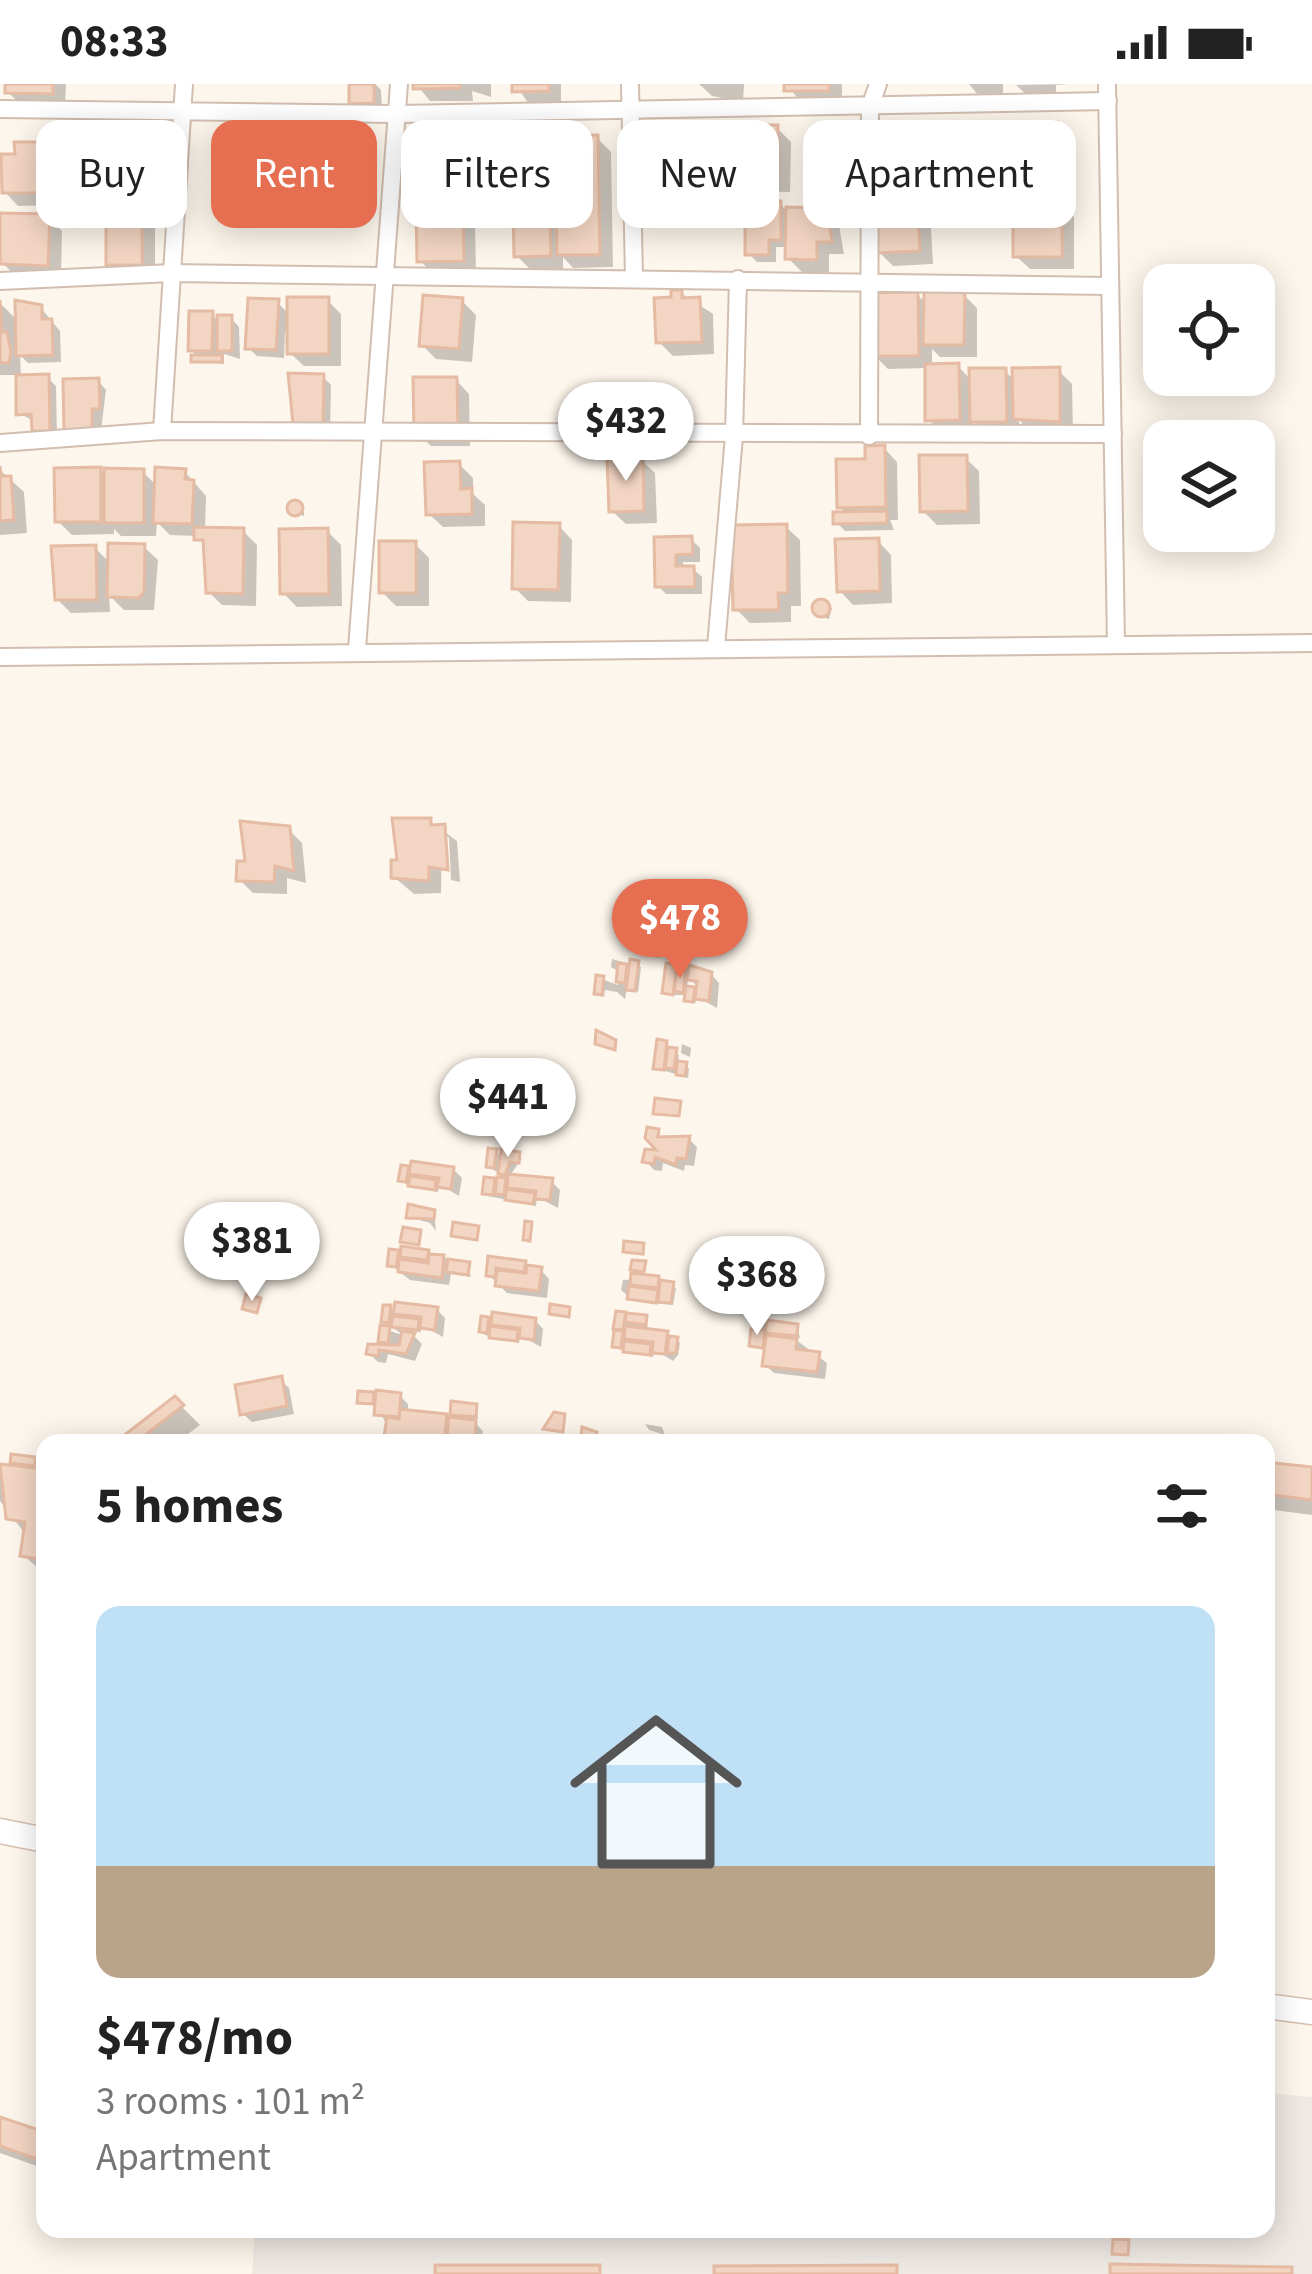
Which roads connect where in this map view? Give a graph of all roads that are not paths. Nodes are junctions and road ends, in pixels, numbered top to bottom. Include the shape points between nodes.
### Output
1 (184, 84) edge
2 (399, 84) edge
3 (630, 84) edge
4 (878, 84) edge
5 (1107, 92) edge
6 (870, 106) junction
7 (0, 109) edge
8 (183, 109) junction
9 (631, 112) junction
10 (397, 114) junction
11 (172, 273) junction
12 (385, 277) junction
13 (634, 278) junction
14 (738, 279) junction
15 (0, 281) edge
16 (869, 281) junction
17 (1110, 286) junction
18 (161, 431) junction
19 (1113, 434) junction
20 (374, 435) junction
21 (734, 436) junction
22 (869, 436) junction
23 (0, 443) edge
24 (1312, 643) edge
25 (1116, 645) junction
26 (716, 647) junction
27 (357, 650) junction
28 (0, 657) edge
29 (0, 1814) edge
30 (9, 1833) edge
31 (1275, 2007) edge
32 (1312, 2012) edge

1 - 8 street
2 - 10 street
3 - 9 street
4 - 6 street
5 - 6 street
5 - 17 street
6 - 9 street
6 - 16 street
7 - 8 street
8 - 10 street
8 - 11 street
9 - 10 street
9 - 13 street
10 - 12 street
11 - 12 street
11 - 15 street
11 - 18 street
12 - 13 street
12 - 20 street
13 - 14 street
14 - 16 street
14 - 21 street
16 - 17 street
16 - 22 street
17 - 19 street
18 - 20 street
18 - 23 street
19 - 22 street
19 - 25 street
20 - 21 street
20 - 27 street
21 - 22 street
21 - 26 street
24 - 25 street
25 - 26 street
26 - 27 street
27 - 28 street
29 - 30 street
31 - 32 street

